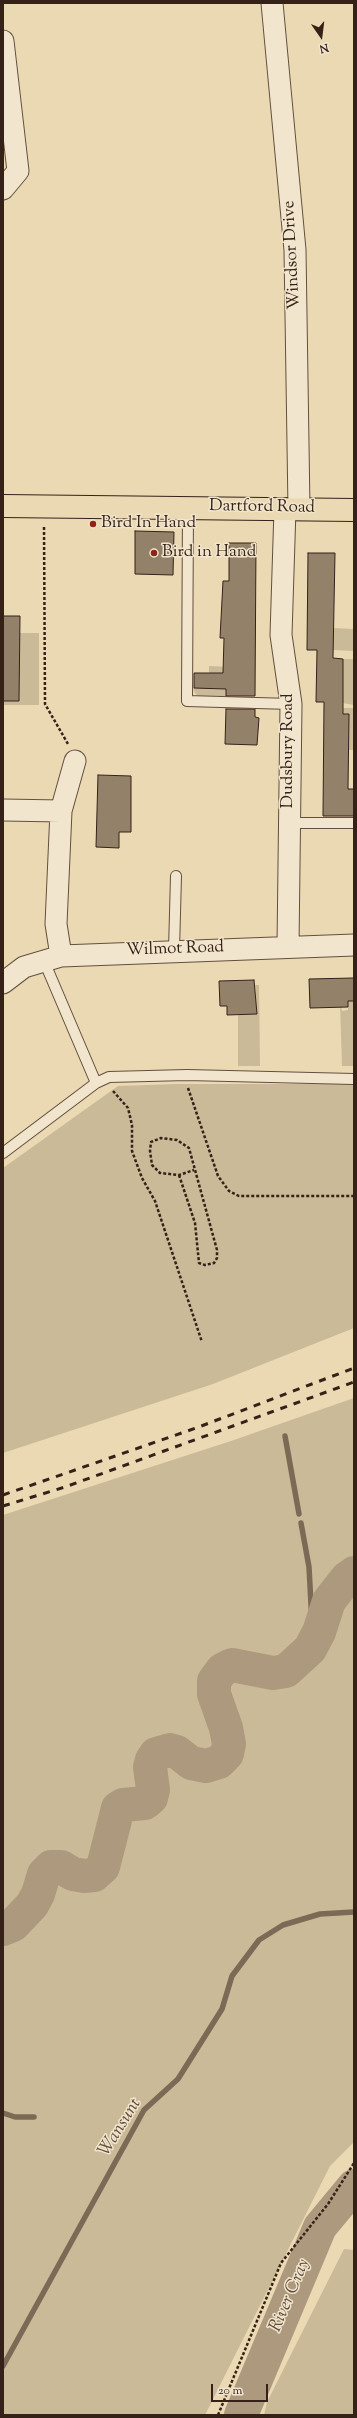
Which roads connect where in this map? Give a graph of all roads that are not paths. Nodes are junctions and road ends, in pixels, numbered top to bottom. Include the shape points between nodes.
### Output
1 (272, 3) edge
2 (3, 41) edge
3 (3, 189) edge
4 (3, 506) edge
5 (188, 508) junction
6 (292, 509) junction
7 (354, 510) edge
8 (291, 704) junction
9 (75, 760) road end
10 (3, 810) edge
11 (61, 811) junction
12 (289, 823) junction
13 (354, 823) edge
14 (176, 876) dead end
15 (354, 945) edge
16 (288, 946) junction
17 (174, 950) junction
18 (52, 958) junction
19 (3, 983) edge
20 (354, 1079) edge
21 (96, 1083) junction
22 (3, 1153) edge

1 - 6 street, Windsor Drive via 296,250
2 - 3 street via 18,171
4 - 5 main road, Dartford Road
5 - 6 main road, Dartford Road
5 - 8 lane via 187,701
6 - 7 main road, Dartford Road
6 - 8 street, Dudsbury Road via 281,635
8 - 12 street, Dudsbury Road
9 - 11 street
10 - 11 street
11 - 18 street
12 - 13 lane
12 - 16 street, Dudsbury Road
14 - 17 lane
15 - 16 street, Wilmot Road
16 - 17 street, Wilmot Road
17 - 18 street, Wilmot Road
18 - 19 street, Wilmot Road via 24,966
18 - 21 lane
20 - 21 lane via 187,1075 109,1077
21 - 22 lane

